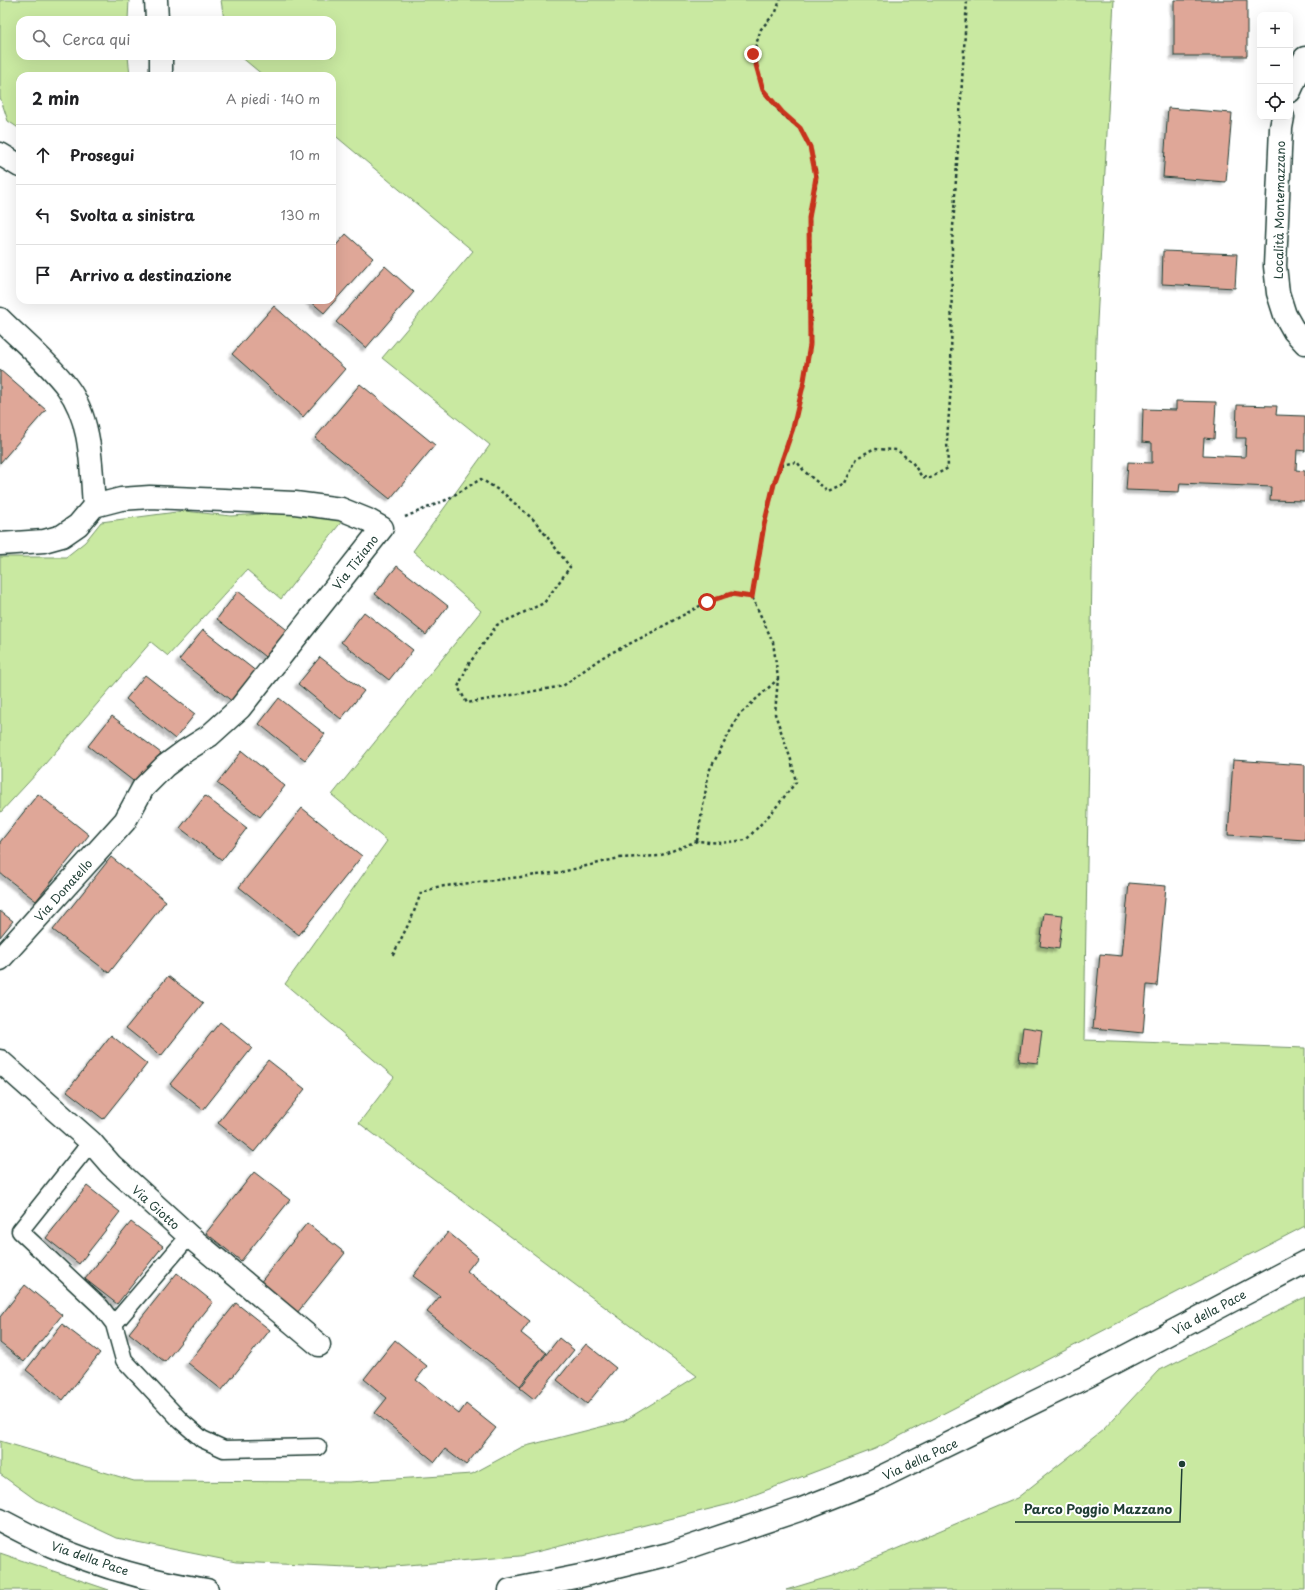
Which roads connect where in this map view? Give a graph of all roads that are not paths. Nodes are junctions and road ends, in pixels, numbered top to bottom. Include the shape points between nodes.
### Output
1 (156, 0) edge
2 (157, 16) edge
3 (1305, 58) edge
4 (161, 60) edge
5 (161, 72) edge
6 (1293, 84) edge
7 (1282, 120) edge
8 (0, 154) edge
9 (16, 164) edge
10 (0, 319) edge
11 (1305, 343) edge
12 (94, 506) junction
13 (0, 544) edge
14 (125, 821) joint
15 (0, 959) edge
16 (0, 1061) edge
17 (91, 1142) junction
18 (189, 1236) junction
19 (1305, 1262) edge
20 (114, 1324) junction
21 (319, 1345) dead end
22 (318, 1447) dead end
23 (0, 1520) edge
24 (207, 1590) edge
25 (510, 1590) edge

1 - 2 street
3 - 6 street
4 - 5 street
7 - 11 street, Località Montemazzano via 1276,266 1278,293 1285,315
8 - 9 street
10 - 12 street via 68,388 82,416 90,453
12 - 13 street via 78,525 62,536 44,541
12 - 14 street, Via Tiziano via 121,499 150,497 295,503 341,509 382,528 240,708 209,736 165,766 143,788
14 - 15 street, Via Donatello
16 - 17 street, Via Giotto
17 - 18 street, Via Giotto via 111,1165
17 - 20 lane via 20,1231 101,1307
18 - 20 lane
18 - 21 street, Via Giotto
19 - 25 street, Via della Pace via 1090,1375 873,1481 802,1509 669,1554
20 - 22 lane via 124,1360 181,1421 202,1439 224,1449
23 - 24 street, Via della Pace via 52,1546 120,1570

